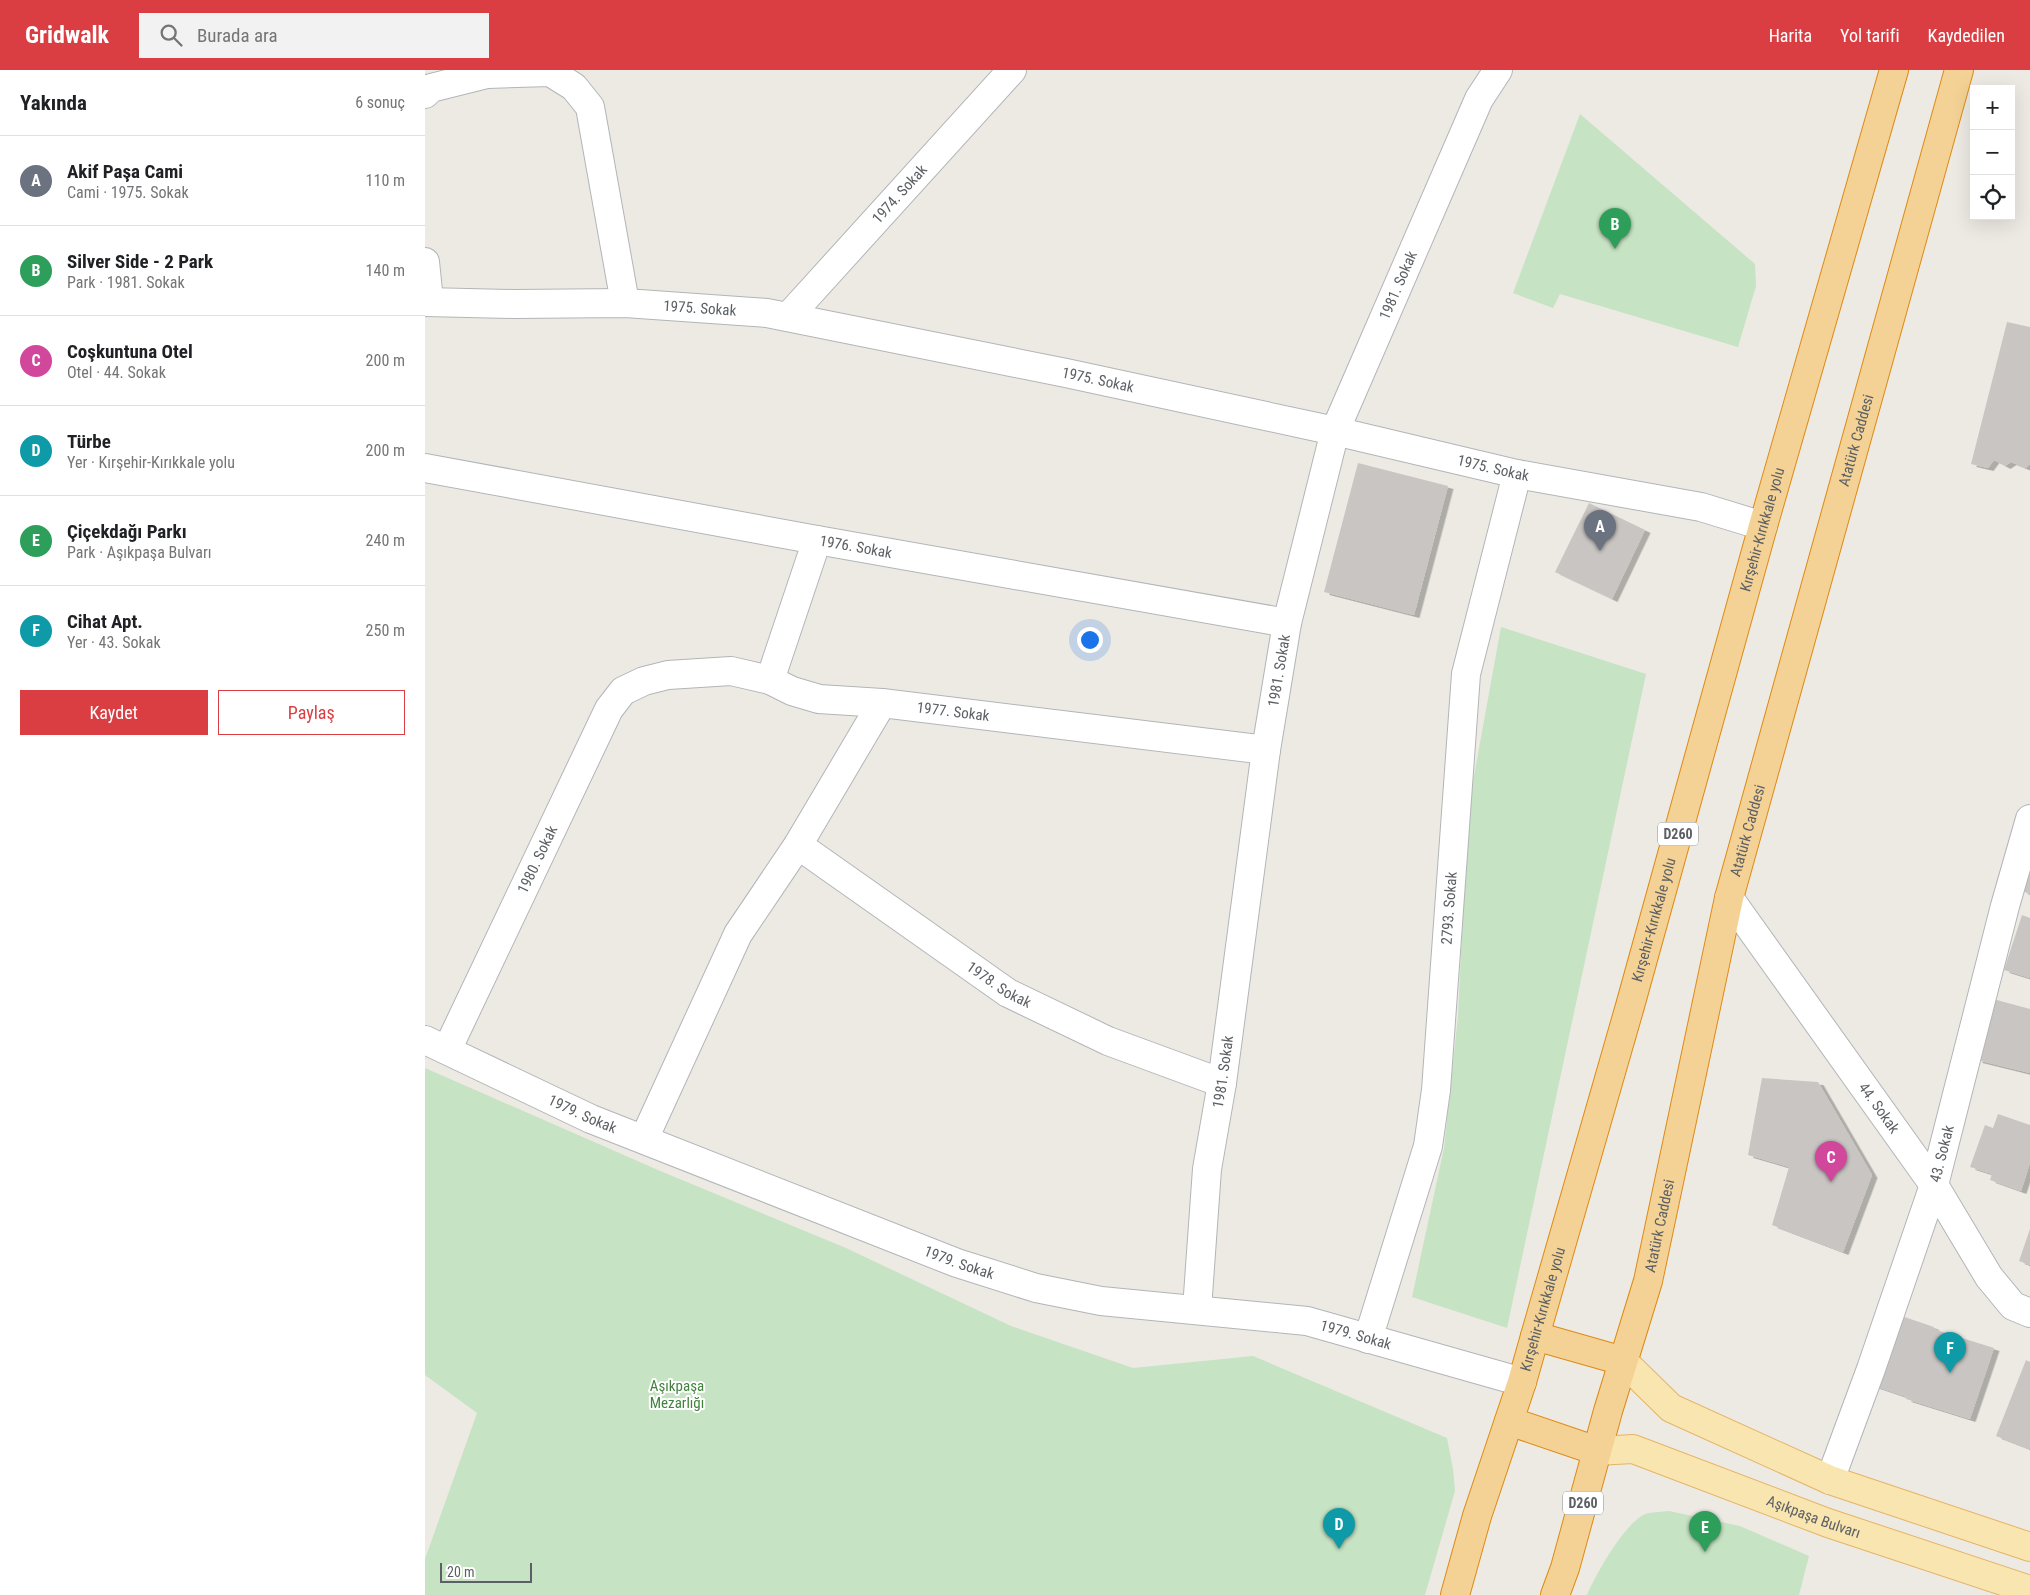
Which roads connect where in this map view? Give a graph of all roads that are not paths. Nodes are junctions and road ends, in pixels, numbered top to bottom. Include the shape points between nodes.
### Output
1 (1013, 70) edge
2 (1497, 70) edge
3 (1894, 70) edge
4 (1959, 70) edge
5 (484, 72) edge
6 (425, 94) edge
7 (425, 262) edge
8 (427, 302) edge
9 (625, 303) junction
10 (788, 318) junction
11 (1335, 431) junction
12 (425, 468) edge
13 (1517, 474) junction
14 (1763, 526) junction
15 (817, 540) junction
16 (1287, 623) junction
17 (770, 680) junction
18 (644, 681) joint
19 (882, 703) junction
20 (1267, 750) junction
21 (2030, 819) edge
22 (798, 845) junction
23 (1729, 898) junction
24 (436, 1045) edge
25 (1222, 1083) junction
26 (643, 1140) junction
27 (1934, 1185) junction
28 (1197, 1309) junction
29 (2030, 1313) edge
30 (1535, 1336) junction
31 (1368, 1339) junction
32 (1623, 1361) junction
33 (1522, 1382) junction
34 (1509, 1421) junction
35 (1597, 1451) junction
36 (1830, 1480) junction
37 (2030, 1547) edge
38 (2030, 1590) edge
39 (1455, 1595) edge
40 (1555, 1595) edge

1 - 10 street, 1974. Sokak
2 - 11 street, 1981. Sokak via 1479,99
3 - 14 highway, Kırşehir-Kırıkkale yolu / D260
4 - 23 highway, Atatürk Caddesi / D260
5 - 6 street via 431,88
5 - 9 street via 550,72 574,87 590,107
7 - 8 street
8 - 9 street, 1975. Sokak
9 - 10 street, 1975. Sokak via 767,313
10 - 11 street, 1975. Sokak
11 - 13 street, 1975. Sokak
11 - 16 street, 1981. Sokak
12 - 15 street, 1976. Sokak
13 - 14 street, 1975. Sokak via 1701,507
13 - 31 street, 2793. Sokak via 1466,674 1428,1146
14 - 30 highway, Kırşehir-Kırıkkale yolu / D260
15 - 16 street, 1976. Sokak
15 - 17 street
16 - 20 street, 1981. Sokak
17 - 18 street, 1977. Sokak via 731,671 668,675
17 - 19 street, 1977. Sokak via 819,699
18 - 24 street, 1980. Sokak via 623,691 609,709
19 - 20 street, 1977. Sokak
19 - 22 street
20 - 25 street, 1981. Sokak
21 - 27 street, 43. Sokak
22 - 25 street, 1978. Sokak via 1009,993 1108,1041
22 - 26 street via 738,934
23 - 27 street, 44. Sokak
23 - 32 highway, Atatürk Caddesi / D260 via 1648,1281
24 - 26 street, 1979. Sokak via 591,1119
25 - 28 street, 1981. Sokak via 1207,1169
26 - 28 street, 1979. Sokak via 957,1262 1036,1288 1101,1301
27 - 29 street, 44. Sokak via 1989,1277 2013,1306
27 - 36 street, 43. Sokak
28 - 31 street, 1979. Sokak via 1307,1321
30 - 32 highway
30 - 33 highway, Kırşehir-Kırıkkale yolu / D260
31 - 33 street, 1979. Sokak
32 - 35 highway, Atatürk Caddesi / D260
32 - 36 main road via 1671,1408
33 - 34 highway, Kırşehir-Kırıkkale yolu / D260
34 - 35 highway
34 - 39 highway, Kırşehir-Kırıkkale yolu / D260
35 - 38 main road, Aşıkpaşa Bulvarı via 1633,1449 1828,1523
35 - 40 highway, Atatürk Caddesi / D260
36 - 37 main road

